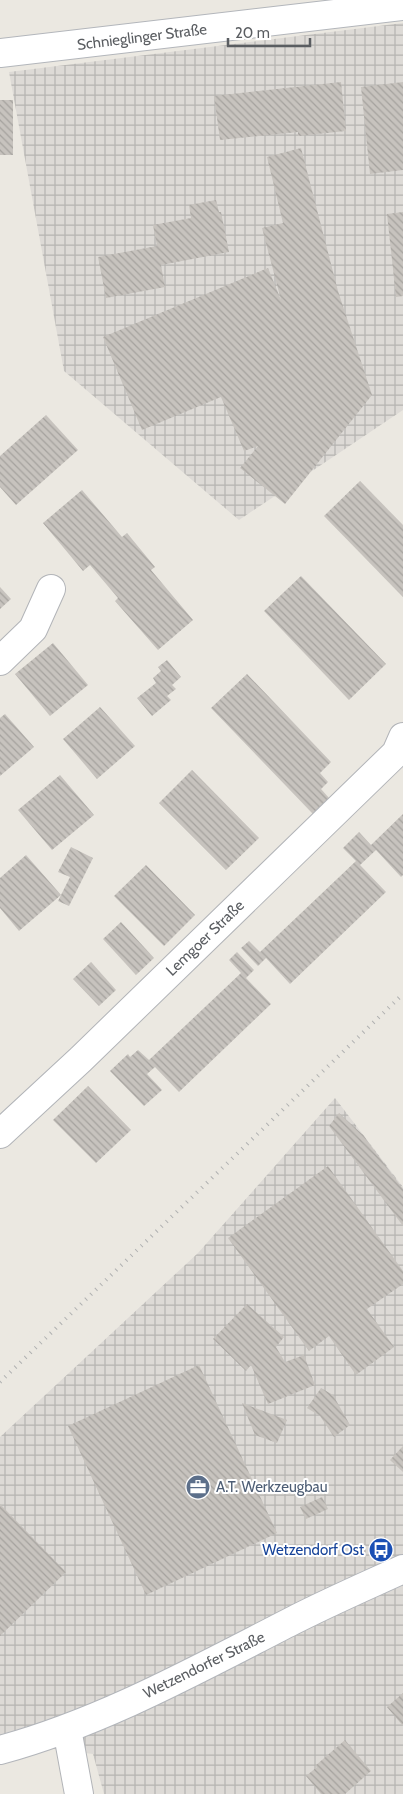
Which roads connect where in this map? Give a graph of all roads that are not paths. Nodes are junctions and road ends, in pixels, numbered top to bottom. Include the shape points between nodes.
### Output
1 (403, 6) edge
2 (0, 53) edge
3 (51, 589) dead end
4 (0, 661) edge
5 (403, 737) edge
6 (0, 1134) edge
7 (403, 1569) edge
8 (67, 1729) junction
9 (0, 1750) edge
10 (79, 1794) edge

1 - 2 street, Schnieglinger Straße
3 - 4 street via 33,629
5 - 6 street, Lemgoer Straße via 396,753
7 - 8 street, Wetzendorfer Straße via 202,1668
8 - 9 street, Wetzendorfer Straße
8 - 10 street

